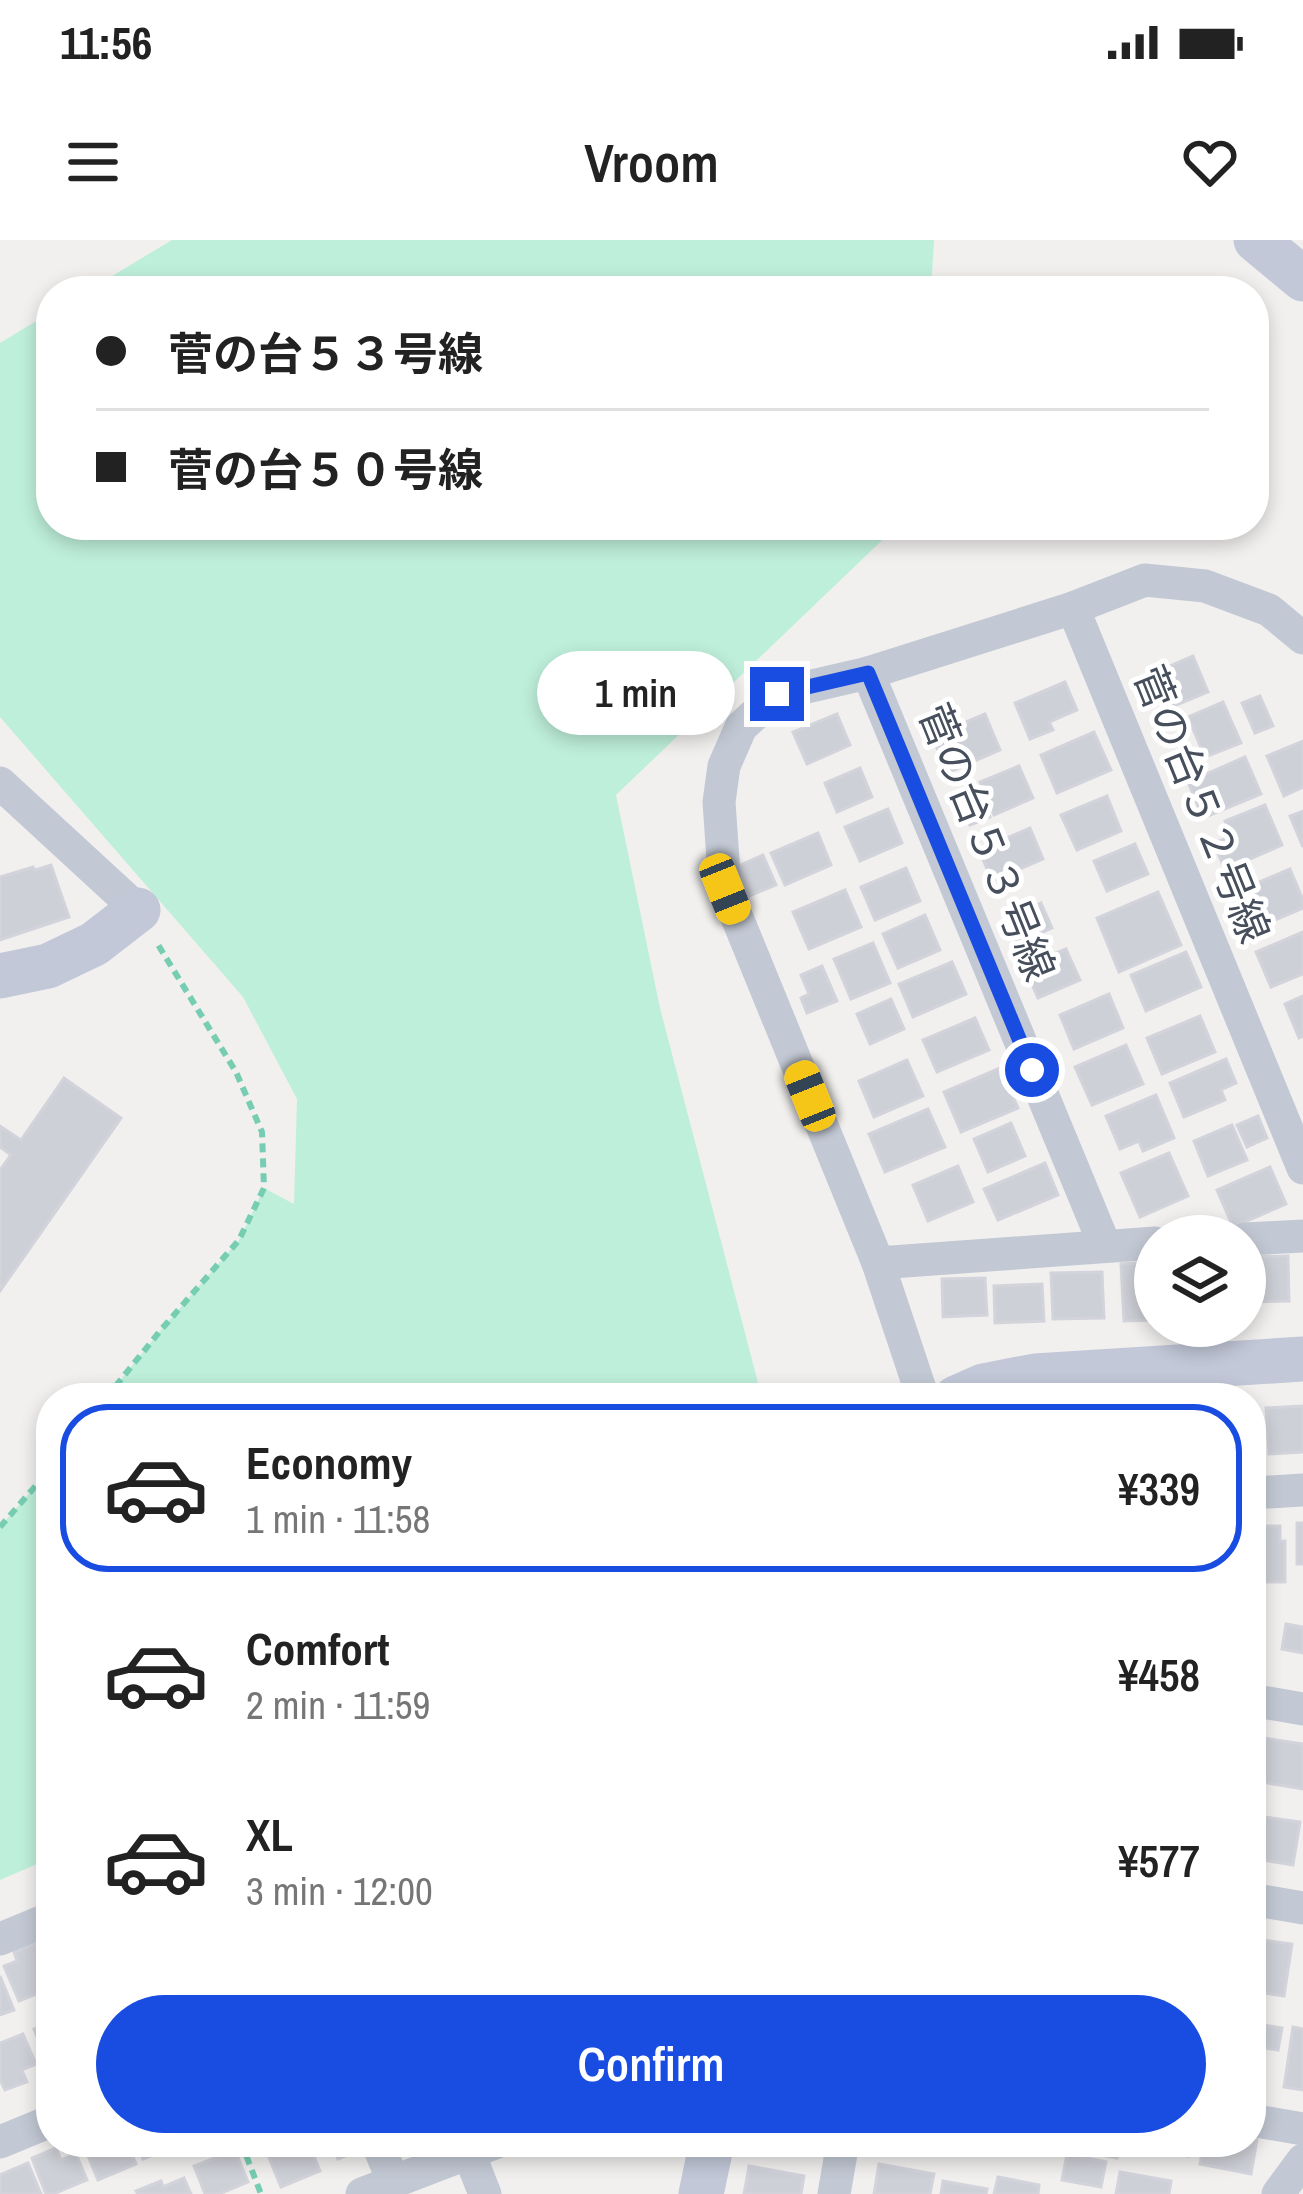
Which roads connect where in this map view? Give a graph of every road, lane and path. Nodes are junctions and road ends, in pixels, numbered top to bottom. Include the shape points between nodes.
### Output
1 (1256, 240) edge
2 (1303, 279) edge
3 (1072, 608) junction
4 (1303, 638) edge
5 (868, 673) junction
6 (0, 783) edge
7 (138, 910) junction
8 (0, 976) edge
9 (1303, 1168) edge
10 (1303, 1236) edge
11 (1266, 1238) edge
12 (1134, 1244) edge
13 (1105, 1246) junction
14 (878, 1263) junction
15 (1303, 1359) edge
16 (118, 1383) edge
17 (917, 1383) edge
18 (999, 1383) edge
19 (36, 1486) edge
20 (1303, 1490) edge
21 (1266, 1492) edge
22 (0, 1528) edge
23 (1266, 1703) edge
24 (1303, 1709) edge
25 (1266, 1902) edge
26 (1303, 1908) edge
27 (36, 1924) edge
28 (0, 1939) edge
29 (1266, 2123) edge
30 (36, 2127) edge
31 (1303, 2129) edge
32 (0, 2142) edge
33 (247, 2157) edge
34 (377, 2157) edge
35 (455, 2157) edge
36 (483, 2157) edge
37 (709, 2157) edge
38 (840, 2157) edge
39 (1303, 2160) edge
40 (378, 2188) edge
41 (262, 2194) edge
42 (485, 2194) edge
43 (701, 2194) edge
44 (834, 2194) edge
45 (1278, 2194) edge

1 - 2 street
3 - 4 street via 1145,580 1205,586 1269,610
3 - 5 street
3 - 9 street, 菅の台５２号線
5 - 13 street, 菅の台５３号線
5 - 14 street via 777,694 741,727 719,802 725,889
6 - 7 street
7 - 8 street via 94,944 48,966
7 - 16 path via 236,1072 262,1132 263,1188 239,1240
10 - 11 street
12 - 13 street
13 - 14 street
14 - 17 street
15 - 18 street
19 - 22 path
20 - 21 street
23 - 24 street
25 - 26 street
27 - 28 street
29 - 31 street
30 - 32 street
33 - 41 path
34 - 40 street
35 - 40 street
36 - 42 street
37 - 43 street
38 - 44 street
39 - 45 street

